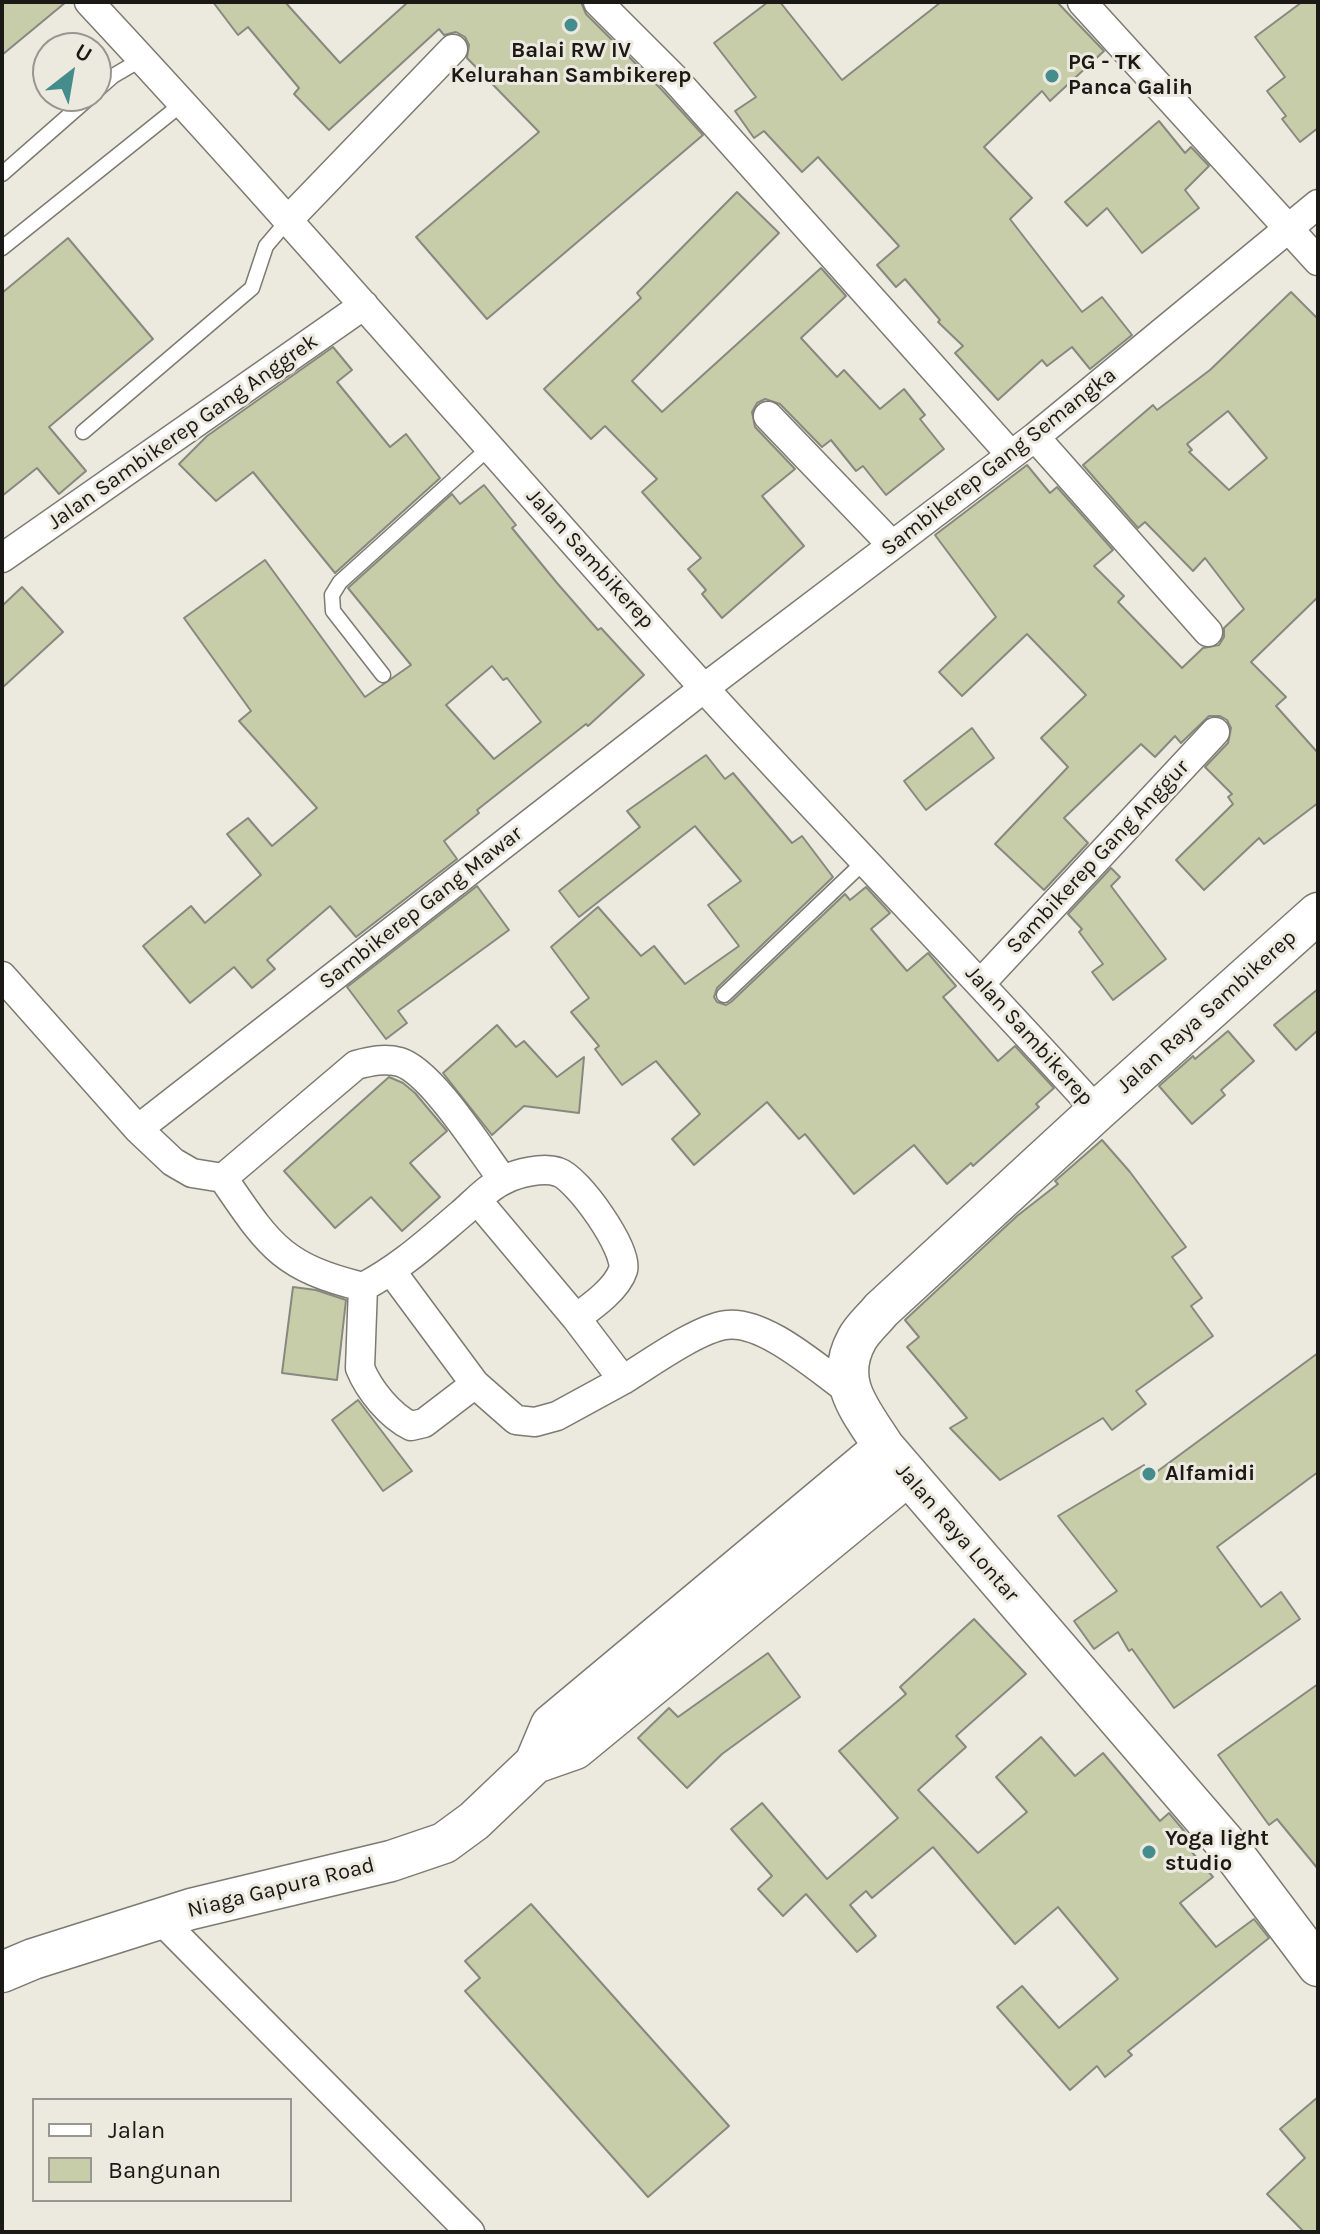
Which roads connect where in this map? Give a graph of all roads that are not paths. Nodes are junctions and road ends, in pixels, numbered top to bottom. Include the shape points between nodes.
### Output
1 (598, 2) edge
2 (1082, 2) edge
3 (100, 5) edge
4 (453, 49) dead end
5 (142, 59) junction
6 (112, 77) edge
7 (183, 103) junction
8 (73, 112) edge
9 (2, 174) edge
10 (1318, 204) edge
11 (289, 219) junction
12 (1289, 229) junction
13 (2, 248) edge
14 (1318, 261) edge
15 (364, 305) junction
16 (768, 416) dead end
17 (83, 432) dead end
18 (1035, 437) junction
19 (490, 447) junction
20 (1011, 455) junction
21 (892, 545) junction
22 (2, 558) edge
23 (1208, 632) dead end
24 (383, 675) dead end
25 (704, 688) junction
26 (1215, 732) dead end
27 (866, 860) junction
28 (1318, 913) edge
29 (2, 976) edge
30 (981, 983) junction
31 (724, 995) dead end
32 (1097, 1111) junction
33 (138, 1129) junction
34 (223, 1178) junction
35 (503, 1180) junction
36 (477, 1200) junction
37 (392, 1272) junction
38 (363, 1287) junction
39 (576, 1318) junction
40 (623, 1380) junction
41 (475, 1384) junction
42 (848, 1390) junction
43 (895, 1462) junction
44 (160, 1919) junction
45 (1318, 1966) edge
46 (2, 1972) edge
47 (470, 2232) edge

1 - 20 street via 674,78
2 - 12 street
3 - 5 street, Jalan Sambikerep
4 - 11 street
5 - 6 lane
5 - 7 street, Jalan Sambikerep
7 - 11 street, Jalan Sambikerep
7 - 13 lane
8 - 9 lane
10 - 12 street, Sambikerep Gang Semangka
11 - 15 street, Jalan Sambikerep
11 - 17 lane via 266,246 252,288
12 - 14 street
12 - 18 street, Sambikerep Gang Semangka
15 - 19 street, Jalan Sambikerep
15 - 22 street, Jalan Sambikerep Gang Anggrek
16 - 21 street
18 - 20 street, Sambikerep Gang Semangka
18 - 23 street
19 - 24 lane via 340,582 332,595 333,611
19 - 25 street, Jalan Sambikerep
20 - 21 street, Sambikerep Gang Semangka
21 - 25 street, Sambikerep Gang Semangka
25 - 27 street, Jalan Sambikerep
25 - 33 street, Sambikerep Gang Mawar
26 - 30 street, Sambikerep Gang Anggur
27 - 30 street, Jalan Sambikerep
27 - 31 lane
28 - 32 street, Jalan Raya Sambikerep
29 - 33 street
30 - 32 street, Jalan Sambikerep
32 - 42 street via 881,1310 857,1338
33 - 34 street via 184,1169
34 - 35 street via 356,1065 379,1059 402,1063 428,1080
34 - 38 street via 279,1253 335,1281
35 - 36 street
35 - 39 street via 541,1170 575,1182 623,1255 616,1281
36 - 37 street
36 - 39 street
37 - 38 street
37 - 41 street
38 - 41 street via 360,1368 398,1420 411,1426 424,1423
39 - 40 street
40 - 41 street via 557,1416 535,1422 516,1420
40 - 42 street via 702,1333 722,1325 746,1325
42 - 43 street, Jalan Raya Lontar
43 - 44 street, Niaga Gapura Road via 551,1725 535,1763 444,1843
43 - 45 street, Jalan Raya Lontar via 1227,1845
44 - 46 street, Niaga Gapura Road
44 - 47 street

